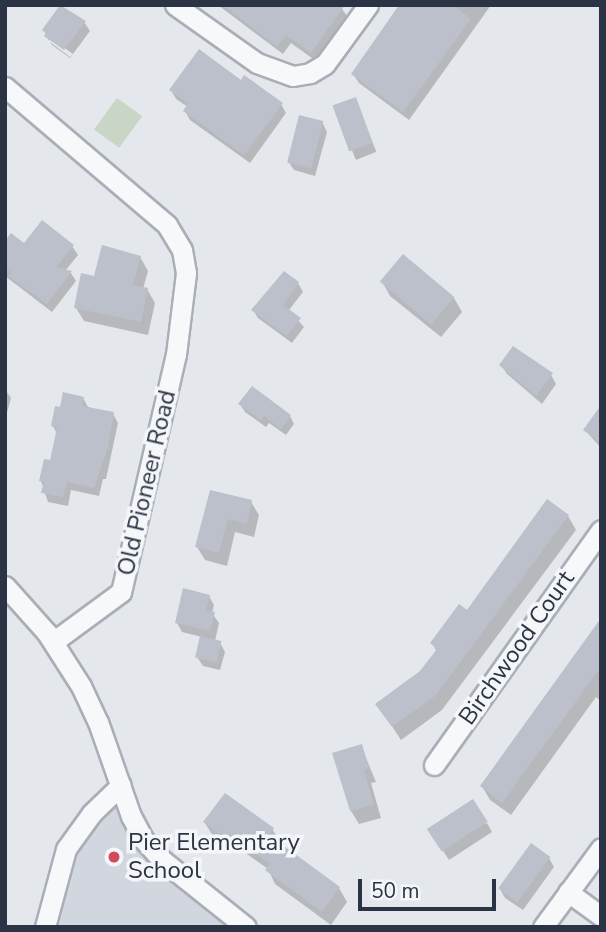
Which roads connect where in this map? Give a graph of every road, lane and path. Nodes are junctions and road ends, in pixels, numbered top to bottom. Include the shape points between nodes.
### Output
1 (175, 5) edge
2 (368, 5) edge
3 (5, 87) edge
4 (601, 530) edge
5 (5, 586) edge
6 (53, 642) junction
7 (434, 765) dead end
8 (121, 785) junction
9 (601, 848) edge
10 (568, 892) junction
11 (601, 916) edge
12 (45, 927) edge
13 (246, 927) edge
14 (543, 927) edge

1 - 2 street via 257,63 293,76 325,64
3 - 6 street, Old Pioneer Road via 167,225 182,250 186,273 176,354 121,593
4 - 7 street, Birchwood Court
5 - 6 street
6 - 8 street via 91,706
8 - 12 street via 65,849
8 - 13 street via 135,824 157,856
9 - 10 street
10 - 11 street
10 - 14 street

